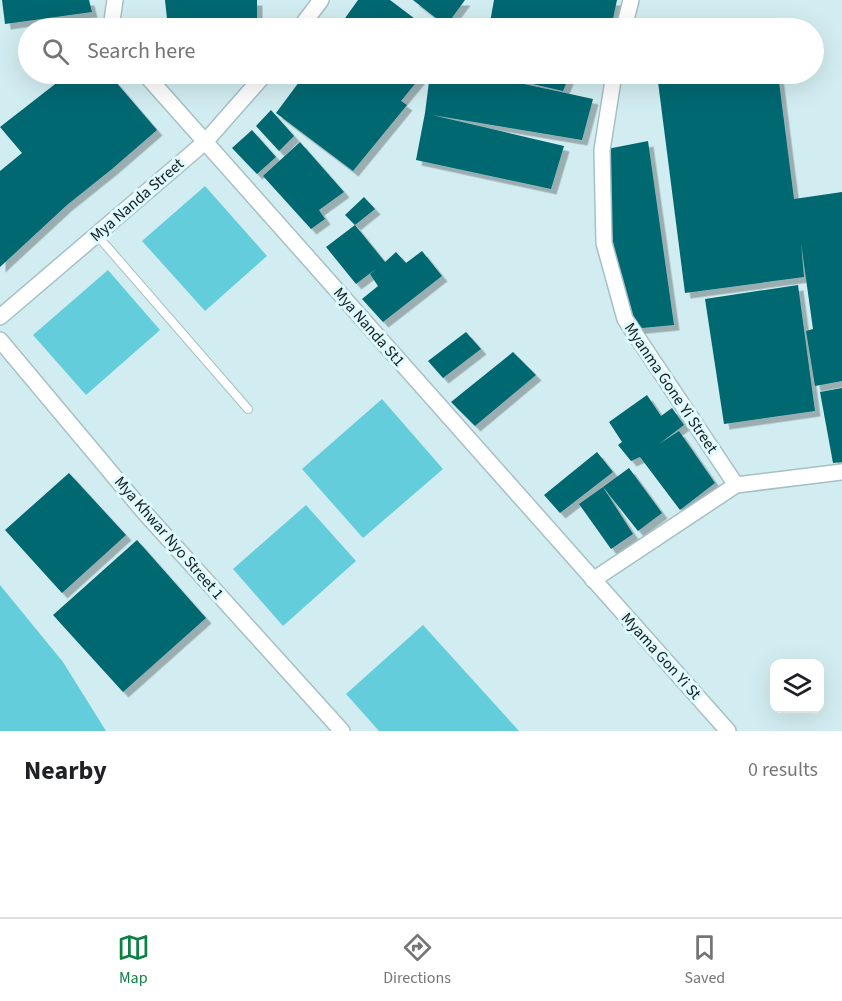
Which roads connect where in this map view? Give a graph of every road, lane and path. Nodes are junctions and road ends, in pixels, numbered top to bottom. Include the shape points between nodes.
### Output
1 (115, 0) edge
2 (321, 0) edge
3 (631, 0) edge
4 (112, 18) edge
5 (308, 18) edge
6 (626, 18) edge
7 (154, 84) edge
8 (257, 84) edge
9 (612, 84) edge
10 (205, 142) junction
11 (96, 234) junction
12 (0, 317) edge
13 (0, 340) edge
14 (248, 409) dead end
15 (842, 472) edge
16 (736, 485) junction
17 (593, 580) junction
18 (342, 731) edge
19 (728, 731) edge

1 - 4 street
2 - 5 street
3 - 6 street
7 - 10 street, Mya Nanda St1
8 - 10 street, Mya Nanda Street
9 - 16 street, Myanma Gone Yi Street via 602,150 604,243 625,319
10 - 11 street, Mya Nanda Street
10 - 17 street, Mya Nanda St1
11 - 12 street, Mya Nanda Street
11 - 14 lane
13 - 18 street, Mya Khwar Nyo Street 1 via 144,512
15 - 16 street
16 - 17 street
17 - 19 street, Myama Gon Yi St

